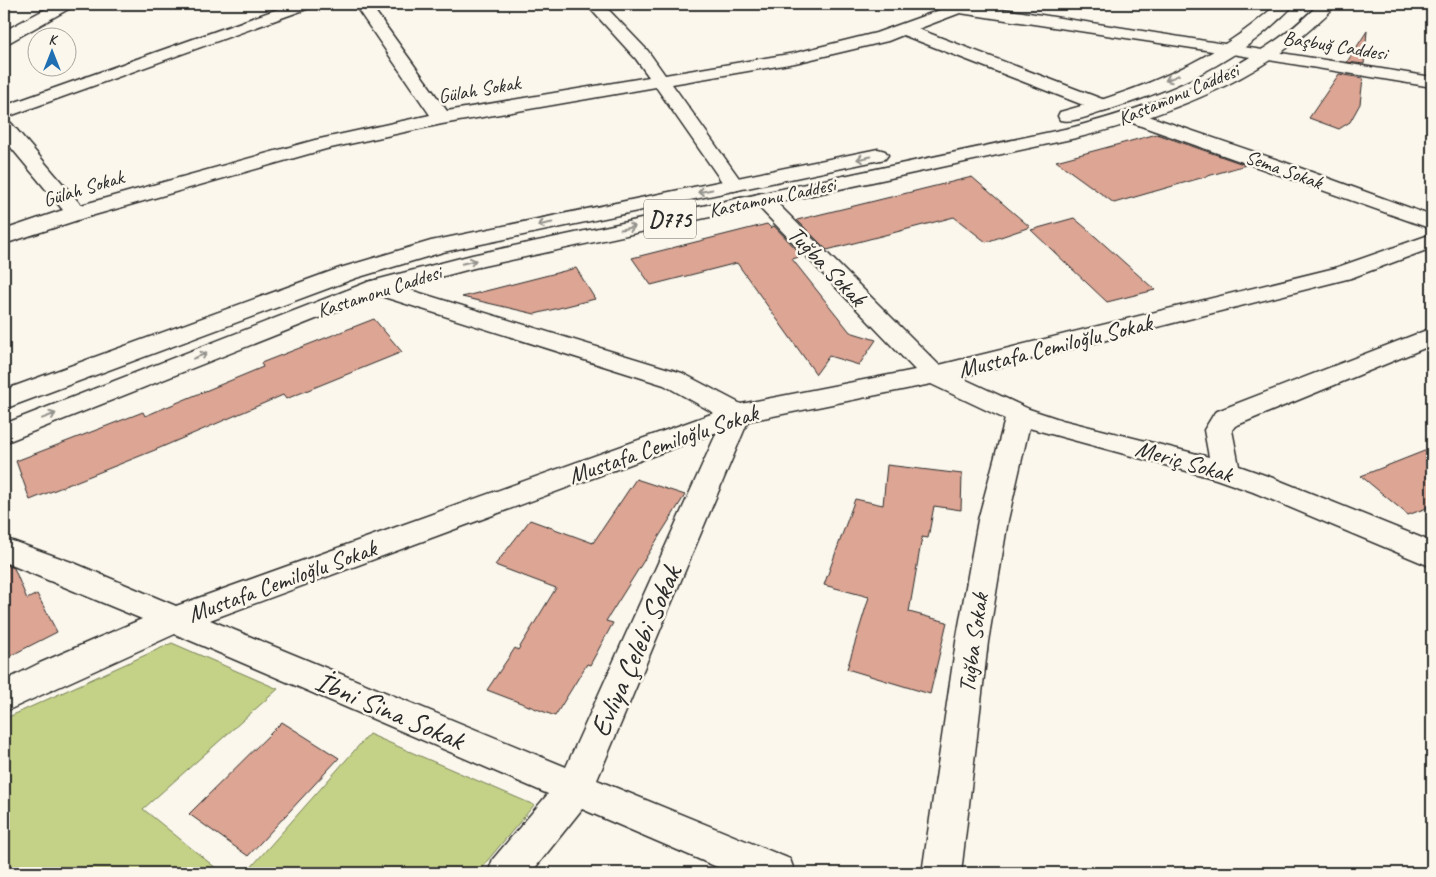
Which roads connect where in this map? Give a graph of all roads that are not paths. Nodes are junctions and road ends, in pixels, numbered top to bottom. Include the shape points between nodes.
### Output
1 (66, 4) edge
2 (306, 4) edge
3 (362, 4) edge
4 (594, 4) edge
5 (928, 4) edge
6 (1286, 4) edge
7 (1328, 4) edge
8 (962, 5) edge
9 (903, 29) junction
10 (4, 38) edge
11 (1232, 49) junction
12 (1266, 55) junction
13 (660, 81) junction
14 (1432, 82) edge
15 (1103, 106) junction
16 (4, 112) edge
17 (1134, 117) junction
18 (442, 118) junction
19 (4, 127) edge
20 (734, 185) junction
21 (762, 199) junction
22 (76, 213) junction
23 (1432, 223) edge
24 (4, 237) edge
25 (1432, 240) edge
26 (376, 287) junction
27 (1432, 336) edge
28 (934, 376) junction
29 (4, 400) edge
30 (738, 414) junction
31 (1019, 416) junction
32 (4, 434) edge
33 (1226, 472) junction
34 (4, 550) edge
35 (1432, 555) edge
36 (176, 619) junction
37 (4, 696) edge
38 (575, 789) junction
39 (507, 873) edge
40 (776, 873) edge
41 (942, 873) edge

1 - 10 street
2 - 16 street
3 - 18 street
4 - 13 street via 642,55
5 - 8 street, Başbuğ Caddesi
6 - 11 street, Kastamonu Caddesi / D775
7 - 12 street, Kastamonu Caddesi / D775
8 - 9 street, Gülah Sokak
8 - 11 street, Başbuğ Caddesi
9 - 13 street, Gülah Sokak via 795,58
9 - 15 street
11 - 12 street, Başbuğ Caddesi
11 -> 15 street, Kastamonu Caddesi / D775
12 - 14 street, Başbuğ Caddesi
12 - 17 street, Kastamonu Caddesi / D775
13 - 18 street, Gülah Sokak
13 - 20 street
15 -> 20 street, Kastamonu Caddesi / D775
17 - 21 street, Kastamonu Caddesi / D775
17 - 23 street, Sema Sokak
18 - 22 street, Gülah Sokak via 322,144
19 - 22 street
20 -> 29 street, Kastamonu Caddesi / D775 via 439,246 396,258
26 -> 21 street, Kastamonu Caddesi / D775 via 472,262
21 - 28 street, Tuğba Sokak
22 - 24 street, Gülah Sokak
25 - 28 street, Mustafa Cemiloğlu Sokak via 1343,273
26 - 30 street via 673,379
32 -> 26 street, Kastamonu Caddesi / D775
27 - 33 street via 1225,419 1218,430
28 - 30 street, Mustafa Cemiloğlu Sokak
28 - 31 street, Meriç Sokak
30 - 36 street, Mustafa Cemiloğlu Sokak
30 - 38 street, Evliya Çelebi Sokak
31 - 33 street, Meriç Sokak
31 - 41 street, Tuğba Sokak via 993,520 972,642
33 - 35 street, Meriç Sokak
34 - 36 street, İbni Sina Sokak
36 - 37 street, Mustafa Cemiloğlu Sokak
36 - 38 street, İbni Sina Sokak
38 - 39 street, Evliya Çelebi Sokak
38 - 40 street, İbni Sina Sokak

